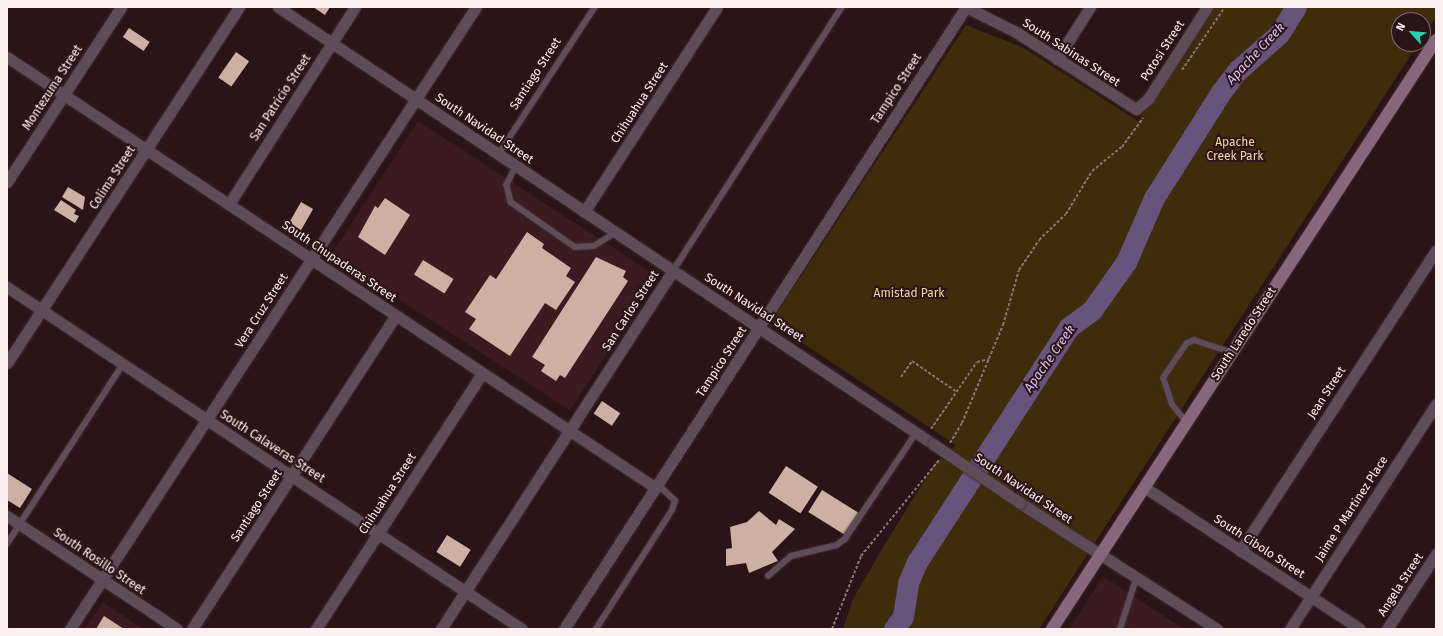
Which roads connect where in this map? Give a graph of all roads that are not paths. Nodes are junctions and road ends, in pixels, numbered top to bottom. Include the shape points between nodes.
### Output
1 (121, 7) edge
2 (239, 7) edge
3 (278, 7) edge
4 (355, 7) edge
5 (476, 7) edge
6 (595, 7) edge
7 (717, 7) edge
8 (842, 7) edge
9 (966, 7) edge
10 (1090, 7) edge
11 (1207, 7) edge
12 (1436, 40) edge
13 (332, 43) junction
14 (7, 57) edge
15 (1057, 59) junction
16 (64, 95) junction
17 (416, 98) junction
18 (1143, 110) joint
19 (147, 150) junction
20 (498, 155) junction
21 (516, 167) junction
22 (7, 182) edge
23 (229, 204) junction
24 (584, 212) junction
25 (615, 233) junction
26 (1436, 250) edge
27 (311, 260) junction
28 (674, 271) junction
29 (7, 287) edge
30 (42, 310) junction
31 (395, 316) junction
32 (760, 327) junction
33 (1232, 352) junction
34 (7, 363) edge
35 (123, 364) junction
36 (482, 373) junction
37 (1436, 404) edge
38 (207, 420) junction
39 (1186, 422) junction
40 (569, 431) junction
41 (916, 433) junction
42 (292, 476) junction
43 (657, 487) junction
44 (1144, 488) junction
45 (7, 516) edge
46 (20, 524) junction
47 (379, 533) junction
48 (7, 544) edge
49 (1240, 551) junction
50 (1099, 554) junction
51 (1436, 554) edge
52 (768, 576) dead end
53 (1137, 576) junction
54 (103, 580) junction
55 (466, 592) junction
56 (1311, 597) junction
57 (70, 629) edge
58 (177, 629) edge
59 (192, 629) edge
60 (316, 629) edge
61 (441, 629) edge
62 (522, 629) edge
63 (565, 629) edge
64 (596, 629) edge
65 (1052, 629) edge
66 (1120, 629) edge
67 (1217, 629) edge
68 (1290, 629) edge
69 (1360, 629) edge
70 (1388, 629) edge

1 - 16 street, Montezuma Street
2 - 19 street, Colima Street
3 - 13 street, South Navidad Street
4 - 13 street, San Patricio Street
5 - 17 street, Vera Cruz Street
6 - 20 lane, Santiago Street
7 - 24 street, Chihuahua Street
8 - 28 lane, San Carlos Street
9 - 15 street, South Sabinas Street
9 - 32 street, Tampico Street
10 - 15 street
11 - 18 street, Potosi Street
12 - 33 main road, South Laredo Street
13 - 17 street, South Navidad Street
13 - 23 street, San Patricio Street
14 - 16 street, South Chupaderas Street
15 - 18 street, South Sabinas Street via 1132,107
16 - 19 street, South Chupaderas Street
16 - 22 street, Montezuma Street
17 - 20 street, South Navidad Street
17 - 27 street, Vera Cruz Street
19 - 23 street, South Chupaderas Street
19 - 30 street, Colima Street
20 - 21 street, South Navidad Street
21 - 24 street, South Navidad Street
21 - 25 lane via 507,185 511,202 575,247 594,246
23 - 27 street, South Chupaderas Street
24 - 25 street, South Navidad Street
25 - 28 street, South Navidad Street
26 - 49 street, Jean Street
27 - 31 street, South Chupaderas Street
27 - 38 street, Vera Cruz Street
28 - 32 street, South Navidad Street
28 - 40 street, San Carlos Street
29 - 30 street, South Calaveras Street
30 - 34 street, Colima Street
30 - 35 street, South Calaveras Street
31 - 36 street, South Chupaderas Street
31 - 42 street, Santiago Street
32 - 41 street, South Navidad Street
32 - 43 street, Tampico Street
33 - 39 main road, South Laredo Street
33 - 39 lane via 1194,340 1187,343 1164,378 1172,405
35 - 38 street, South Calaveras Street
35 - 46 lane
36 - 40 street, South Chupaderas Street
36 - 47 street, Chihuahua Street
37 - 56 street, Jaime P Martinez Place
38 - 42 street, South Calaveras Street
38 - 54 street, Vera Cruz Street
39 - 44 main road, South Laredo Street
40 - 43 street, South Chupaderas Street
40 - 55 street, San Carlos Street
41 - 50 street, South Navidad Street, bridge
41 - 52 lane via 844,539 837,545 791,556
42 - 47 street, South Calaveras Street
42 - 59 street, Santiago Street
43 - 63 street, Tampico Street
43 - 64 lane via 675,501 672,510
44 - 49 street, South Cibolo Street
44 - 50 main road, South Laredo Street
45 - 46 street, South Rosillo Street
46 - 48 lane
46 - 54 street, South Rosillo Street
47 - 55 street, South Calaveras Street
47 - 60 street, Chihuahua Street
49 - 56 street, South Cibolo Street
50 - 53 street, South Navidad Street
50 - 65 main road, South Laredo Street
51 - 70 street, Angela Street
53 - 66 lane
53 - 67 street, South Navidad Street
54 - 57 street, Vera Cruz Street
54 - 58 street, South Rosillo Street
55 - 61 street, San Carlos Street
55 - 62 street, South Calaveras Street
56 - 68 street, Jaime P Martinez Place
56 - 69 street, South Cibolo Street

